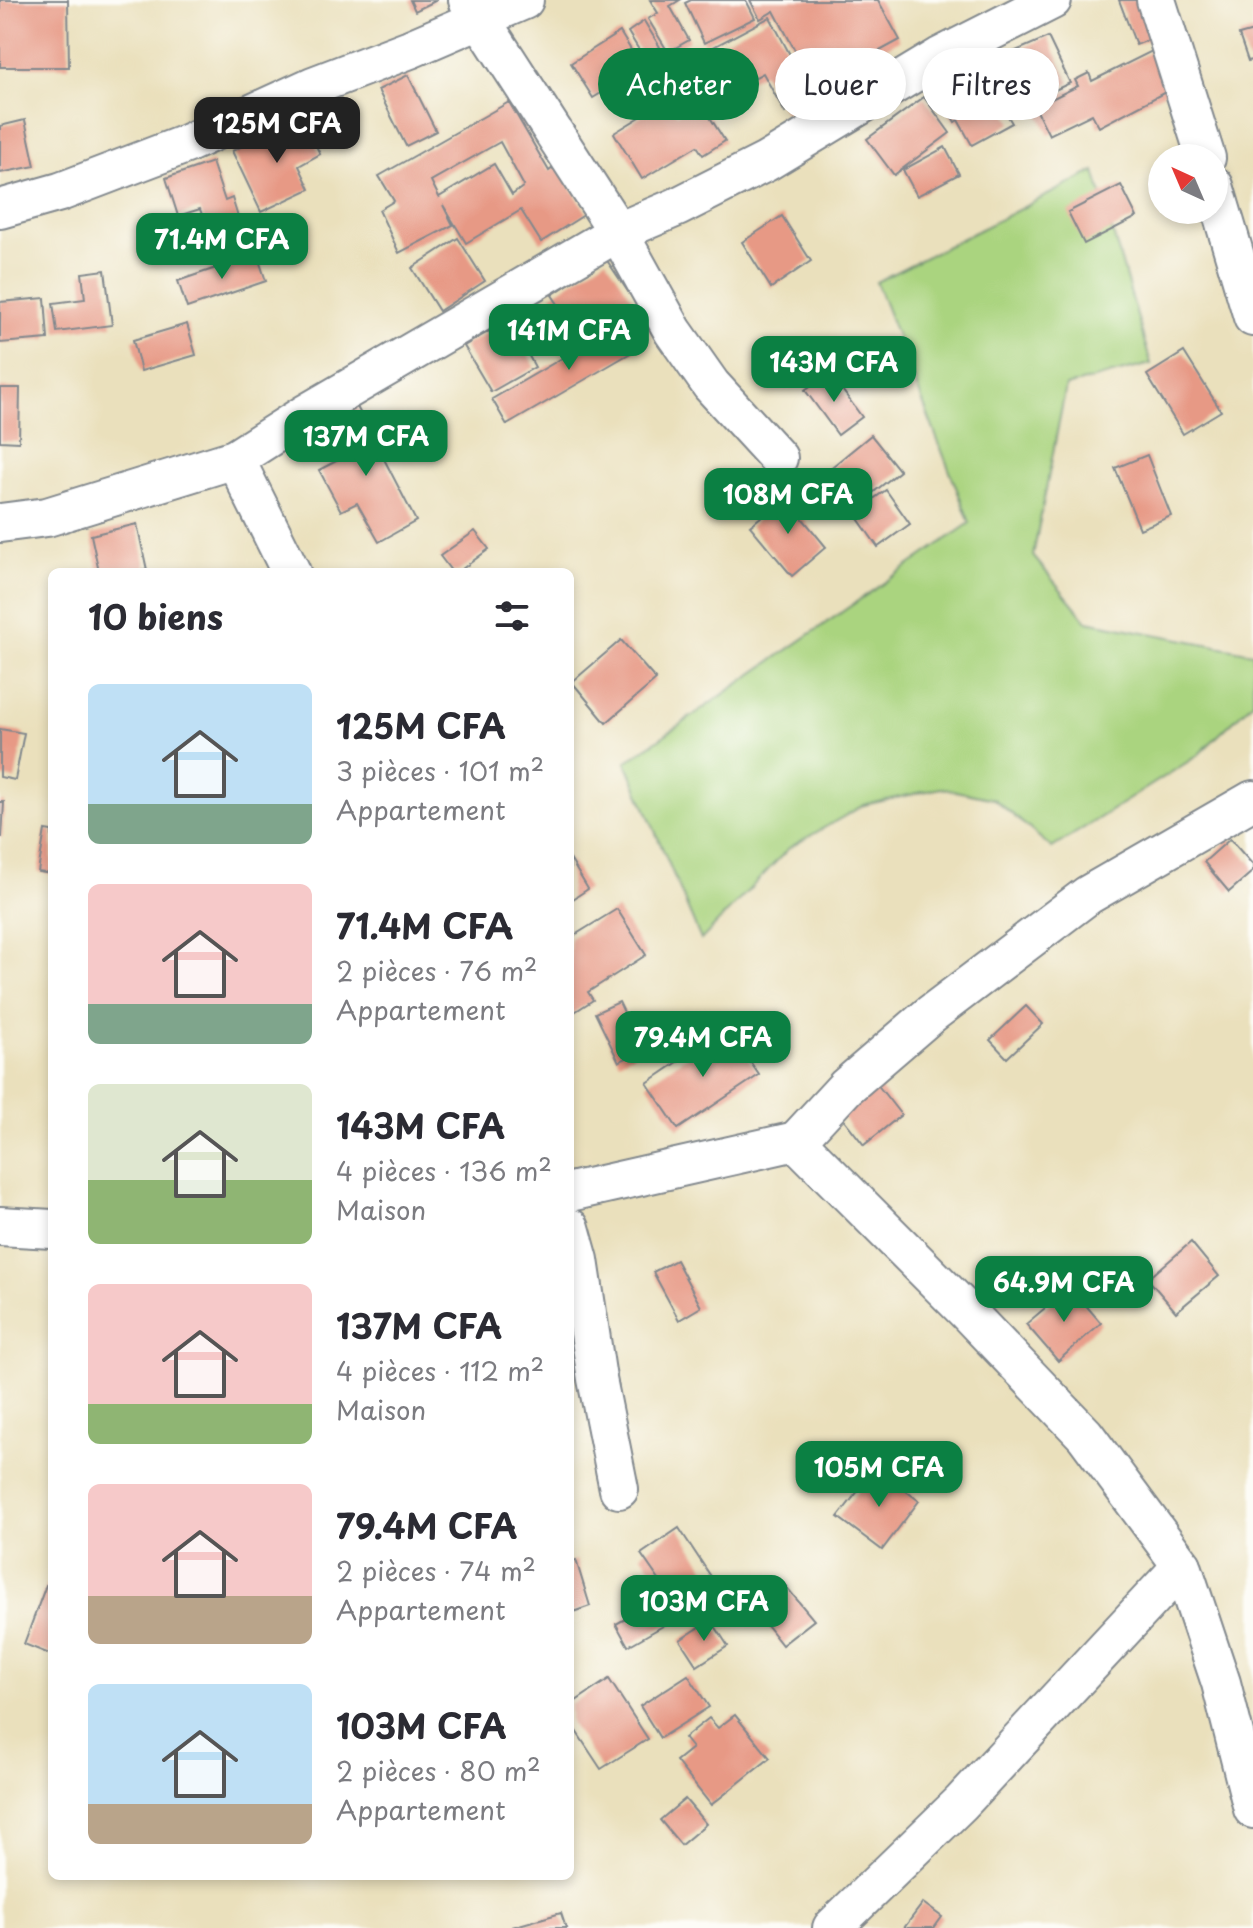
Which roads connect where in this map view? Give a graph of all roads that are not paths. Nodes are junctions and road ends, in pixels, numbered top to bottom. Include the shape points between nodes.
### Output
1 (524, 0) edge
2 (1052, 0) edge
3 (1156, 0) edge
4 (474, 10) edge
5 (1202, 144) edge
6 (0, 209) edge
7 (1225, 224) edge
8 (618, 232) junction
9 (1253, 317) edge
10 (778, 458) dead end
11 (235, 459) junction
12 (0, 523) edge
13 (289, 568) edge
14 (1253, 800) edge
15 (796, 1141) junction
16 (574, 1191) edge
17 (0, 1226) edge
18 (48, 1229) edge
19 (574, 1242) edge
20 (619, 1489) dead end
21 (1182, 1566) junction
22 (1253, 1809) edge
23 (832, 1928) edge

1 - 4 street
2 - 8 street via 940,57 766,162
3 - 5 street
4 - 6 street via 186,144
4 - 8 street
7 - 9 street
8 - 10 street via 673,331 711,385
8 - 11 street
11 - 12 street via 47,517
11 - 13 street
14 - 15 street via 1088,895 931,1014 846,1087
15 - 16 street
15 - 21 street via 1085,1435
17 - 18 street
19 - 20 street
21 - 22 street via 1221,1683
21 - 23 street via 961,1803

